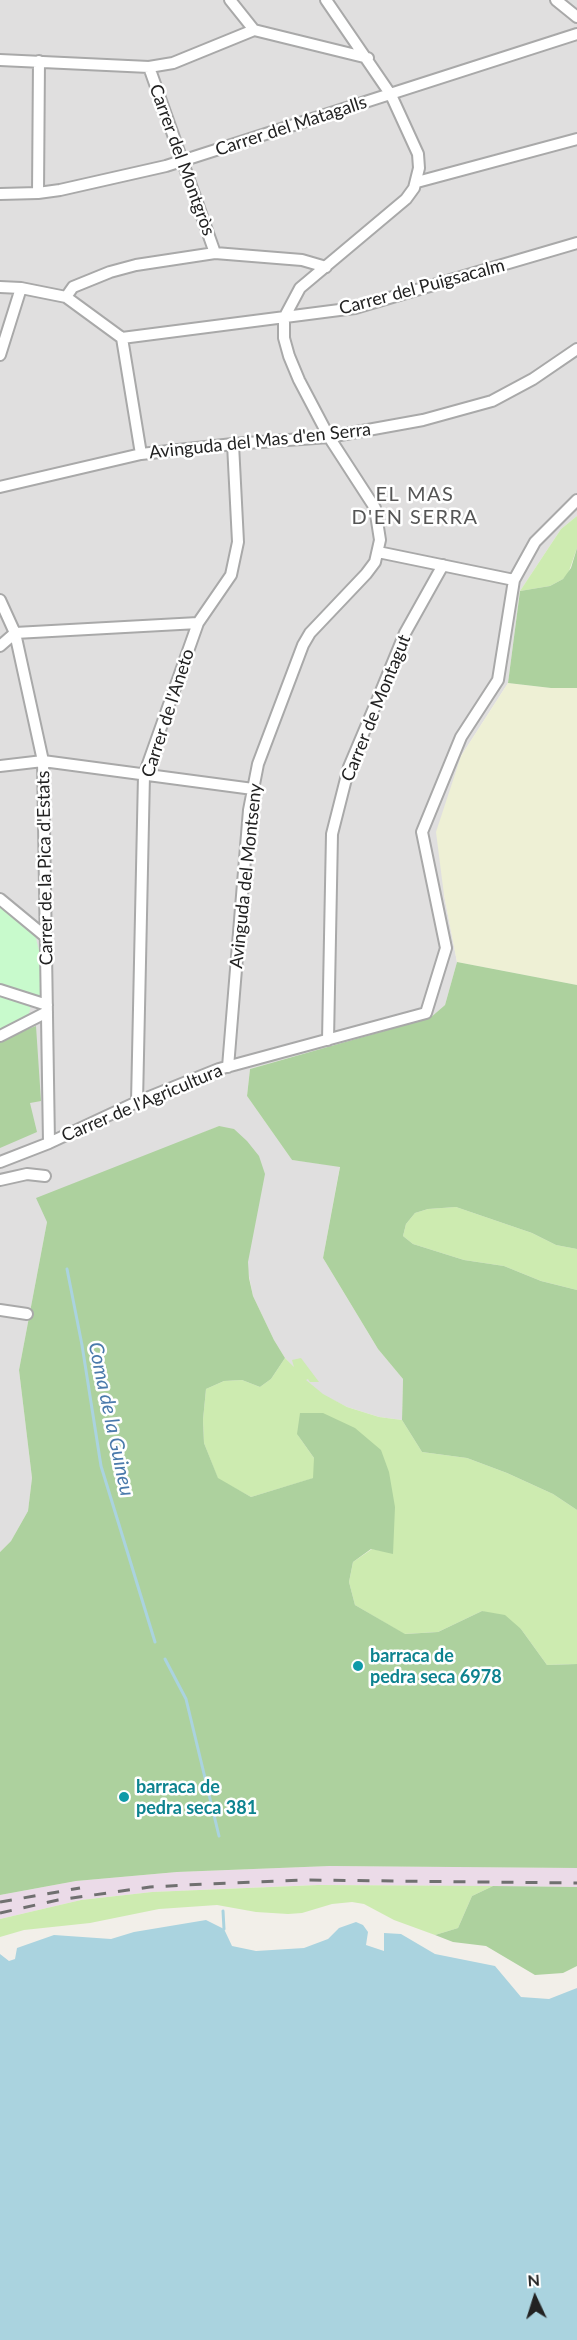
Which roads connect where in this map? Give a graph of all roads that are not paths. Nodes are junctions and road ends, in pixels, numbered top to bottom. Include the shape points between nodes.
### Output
1 (230, 0) edge
2 (326, 0) edge
3 (556, 0) edge
4 (577, 17) edge
5 (254, 30) junction
6 (577, 34) edge
7 (368, 58) junction
8 (0, 60) edge
9 (39, 61) junction
10 (149, 67) junction
11 (391, 95) junction
12 (577, 139) edge
13 (182, 161) junction
14 (417, 182) junction
15 (0, 194) edge
16 (38, 194) junction
17 (577, 243) edge
18 (215, 253) junction
19 (326, 267) junction
20 (0, 287) edge
21 (21, 288) junction
22 (66, 297) junction
23 (284, 318) junction
24 (122, 338) junction
25 (577, 349) edge
26 (0, 355) edge
27 (329, 437) junction
28 (233, 444) junction
29 (141, 454) junction
30 (0, 487) edge
31 (577, 500) edge
32 (378, 552) junction
33 (443, 565) junction
34 (514, 580) junction
35 (0, 600) edge
36 (198, 623) junction
37 (15, 633) junction
38 (0, 646) edge
39 (43, 761) junction
40 (0, 766) edge
41 (144, 775) junction
42 (253, 789) junction
43 (0, 899) edge
44 (46, 937) junction
45 (0, 990) edge
46 (47, 1008) junction
47 (0, 1036) edge
48 (328, 1040) junction
49 (228, 1067) junction
50 (137, 1102) junction
51 (49, 1143) junction
52 (0, 1162) edge
53 (45, 1176) dead end
54 (0, 1180) edge
55 (0, 1310) edge
56 (27, 1314) dead end

1 - 5 street
2 - 7 street
3 - 4 street
5 - 7 street
5 - 10 street via 173,63
6 - 11 street, Carrer del Matagalls
7 - 11 street
8 - 9 street
9 - 10 street
9 - 16 street
10 - 13 street, Carrer del Montgròs
11 - 13 street, Carrer del Matagalls
11 - 14 street via 418,154
12 - 14 street
13 - 16 street, Carrer del Matagalls
13 - 18 street, Carrer del Montgròs
14 - 19 street via 390,215
15 - 16 street, Carrer del Matagalls
17 - 23 street, Carrer del Puigsacalm via 355,308
18 - 19 street via 302,260
18 - 22 street via 110,272 73,287
19 - 23 street via 300,288
20 - 21 street
21 - 22 street
21 - 26 street
22 - 24 street
23 - 24 street, Carrer del Puigsacalm
23 - 27 street via 289,356
24 - 29 street
25 - 27 street, Avinguda del Mas d'en Serra via 492,401 423,420
27 - 28 street, Avinguda del Mas d'en Serra
27 - 32 street via 375,508
28 - 29 street, Avinguda del Mas d'en Serra
28 - 36 street, Carrer de l'Aneto via 238,542 231,575
29 - 30 street, Avinguda del Mas d'en Serra
31 - 34 street via 535,542
32 - 33 street
32 - 42 street, Avinguda del Montseny via 366,574 303,645 265,743
33 - 34 street
33 - 48 street, Carrer de Montagut via 405,633 349,767 332,834
34 - 48 street, Carrer de l'Agricultura via 498,680 461,737 422,832 446,948 426,1013
35 - 37 street, Carrer de la Pica d'Estats
36 - 37 street
36 - 41 street, Carrer de l'Aneto
37 - 38 street
37 - 39 street, Carrer de la Pica d'Estats
39 - 40 street
39 - 41 street
39 - 44 street, Carrer de la Pica d'Estats
41 - 42 street
41 - 50 street, Carrer de l'Aneto
42 - 49 street, Avinguda del Montseny
43 - 44 street
44 - 46 street, Carrer de la Pica d'Estats
45 - 46 street
46 - 47 street
46 - 51 street, Carrer de la Pica d'Estats
48 - 49 street, Carrer de l'Agricultura
49 - 50 street, Carrer de l'Agricultura
50 - 51 street, Carrer de l'Agricultura
51 - 52 street, Carrer de l'Agricultura
53 - 54 street via 27,1174
55 - 56 street

